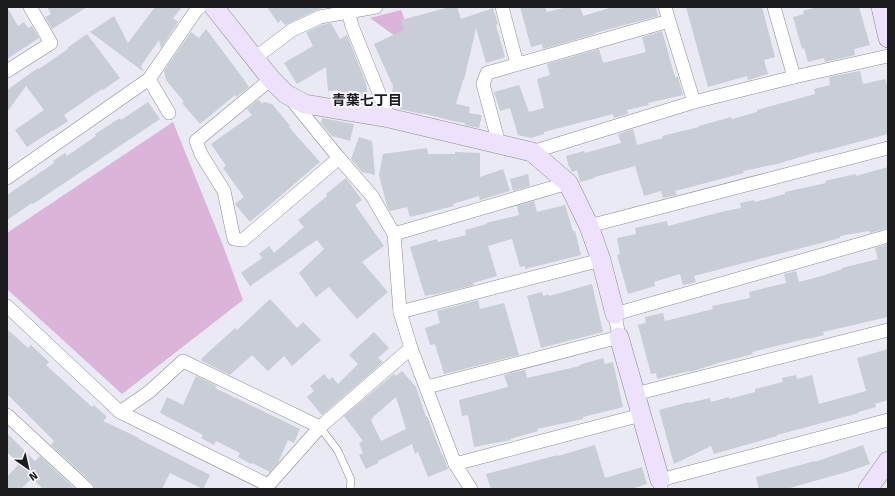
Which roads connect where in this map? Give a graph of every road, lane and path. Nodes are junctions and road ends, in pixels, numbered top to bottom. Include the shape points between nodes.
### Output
1 (30, 7) edge
2 (200, 7) edge
3 (214, 7) edge
4 (376, 7) edge
5 (502, 7) edge
6 (666, 7) edge
7 (774, 7) edge
8 (881, 7) edge
9 (348, 10) edge
10 (669, 21) junction
11 (888, 38) edge
12 (888, 56) edge
13 (255, 58) junction
14 (517, 64) junction
15 (7, 71) edge
16 (794, 77) junction
17 (149, 79) junction
18 (271, 79) junction
19 (286, 94) junction
20 (694, 102) junction
21 (169, 113) dead end
22 (389, 118) junction
23 (498, 144) junction
24 (888, 148) edge
25 (532, 152) junction
26 (339, 158) junction
27 (7, 178) edge
28 (568, 183) junction
29 (589, 226) junction
30 (394, 234) junction
31 (888, 236) edge
32 (601, 260) junction
33 (7, 306) edge
34 (400, 312) junction
35 (615, 314) junction
36 (888, 330) edge
37 (619, 336) junction
38 (411, 348) junction
39 (427, 387) junction
40 (635, 394) junction
41 (120, 412) junction
42 (7, 415) edge
43 (641, 415) junction
44 (888, 420) edge
45 (320, 427) junction
46 (888, 461) edge
47 (455, 464) junction
48 (661, 484) edge
49 (266, 487) edge
50 (87, 489) edge
51 (350, 489) edge
52 (471, 489) edge
53 (868, 489) edge

1 - 15 street via 51,43
2 - 17 street
3 - 13 street
4 - 9 street
5 - 14 street
6 - 10 street
7 - 16 street
8 - 11 street
9 - 13 street via 292,30
9 - 22 street
10 - 14 street
10 - 20 street
12 - 16 street
13 - 18 street
14 - 23 street via 487,73 483,84
16 - 20 street
17 - 21 street
17 - 27 street
18 - 19 street
18 - 26 street via 196,141 200,154 224,191 234,239 243,240
19 - 22 street via 305,104
19 - 26 street
20 - 25 street
22 - 23 street
23 - 25 street
24 - 29 street
25 - 28 street
26 - 30 street via 372,196
28 - 29 street
28 - 30 street
29 - 32 street
30 - 34 street
31 - 35 street
32 - 34 street
32 - 35 street
33 - 41 street
34 - 38 street
35 - 37 street
36 - 40 street
37 - 39 street
37 - 40 street
38 - 39 street
38 - 45 street
39 - 47 street
40 - 43 street
41 - 45 street via 149,392 183,361
41 - 49 street
42 - 50 street
43 - 47 street
43 - 48 street
44 - 48 street
45 - 49 street
45 - 51 lane via 338,450 351,480
46 - 53 street
47 - 52 street

